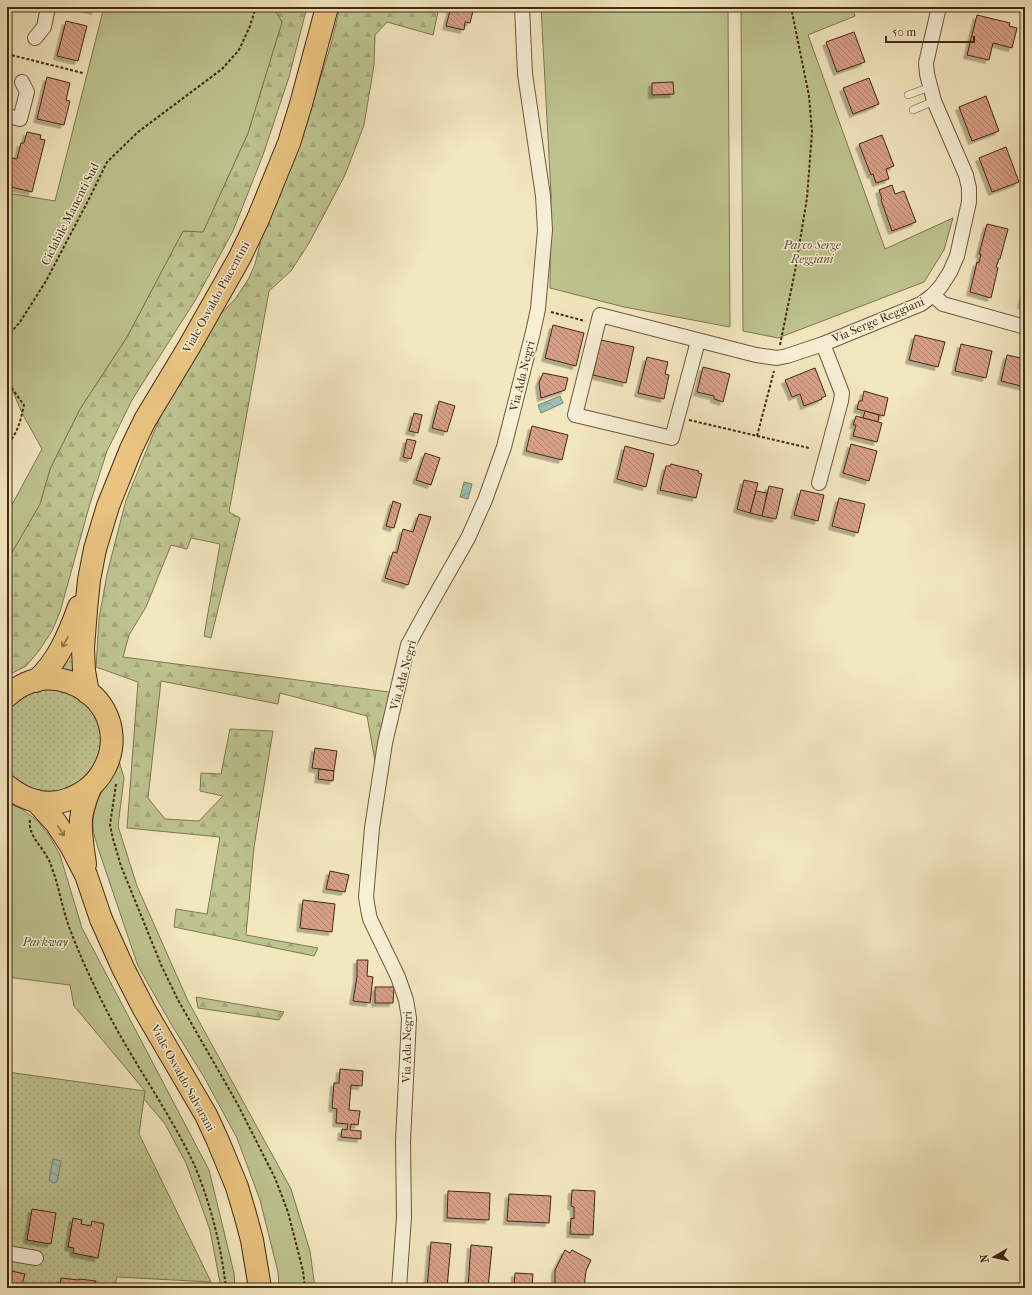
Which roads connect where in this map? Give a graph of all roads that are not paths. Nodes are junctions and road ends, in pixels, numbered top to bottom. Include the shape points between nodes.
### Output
1 (48, 7) edge
2 (327, 7) edge
3 (522, 7) edge
4 (939, 7) edge
5 (36, 38) dead end
6 (22, 82) dead end
7 (930, 87) junction
8 (908, 95) dead end
9 (934, 100) junction
10 (913, 110) dead end
11 (7, 116) edge
12 (933, 295) junction
13 (1025, 327) edge
14 (698, 340) junction
15 (823, 344) junction
16 (819, 483) dead end
17 (89, 580) junction
18 (36, 681) junction
19 (88, 693) junction
20 (7, 696) edge
21 (7, 786) edge
22 (90, 788) junction
23 (34, 801) junction
24 (86, 875) junction
25 (7, 1253) edge
26 (36, 1258) dead end
27 (260, 1288) edge
28 (399, 1288) edge

1 - 5 street via 44,27
2 - 17 main road, Viale Osvaldo Piacentini via 301,104 272,187 240,257 145,420 131,449 108,506
3 - 28 street, Via Ada Negri via 525,74 543,196 545,230 538,309 504,447 485,500 468,538 408,645 385,743 372,828 366,897 370,920 398,977 409,1018 403,1141 404,1217
4 - 7 street, Via Serge Reggiani via 926,63
6 - 11 street via 27,92 20,119
7 - 8 lane
7 - 9 street, Via Serge Reggiani
9 - 10 lane
9 - 12 street, Via Serge Reggiani via 966,175 969,202 957,256 941,286
12 - 13 street, Via Serge Reggiani via 943,304
12 - 15 street, Via Serge Reggiani via 921,304
14 - 14 street, Via Serge Reggiani via 600,315 575,415 672,438
14 - 15 street, Via Serge Reggiani via 778,358
15 - 16 street, Via Serge Reggiani via 842,393
17 -> 18 main road, Viale Osvaldo Piacentini via 69,635 56,657
17 - 19 main road, Viale Osvaldo Piacentini via 83,648
18 - 19 main road, Viale Osvaldo Piacentini via 64,680
18 - 20 main road, Viale Osvaldo Piacentini via 26,683
19 - 22 main road, Viale Osvaldo Piacentini via 104,710 111,732 110,755 106,766
21 - 23 main road, Viale Osvaldo Piacentini via 19,795
22 - 23 main road, Viale Osvaldo Piacentini via 65,801
22 - 24 main road, Viale Osvaldo Salvarani via 81,818
23 -> 24 main road, Viale Osvaldo Salvarani via 56,823
24 - 27 main road, Viale Osvaldo Salvarani via 101,919 123,968 144,1010 206,1115 227,1162 252,1240
25 - 26 street

